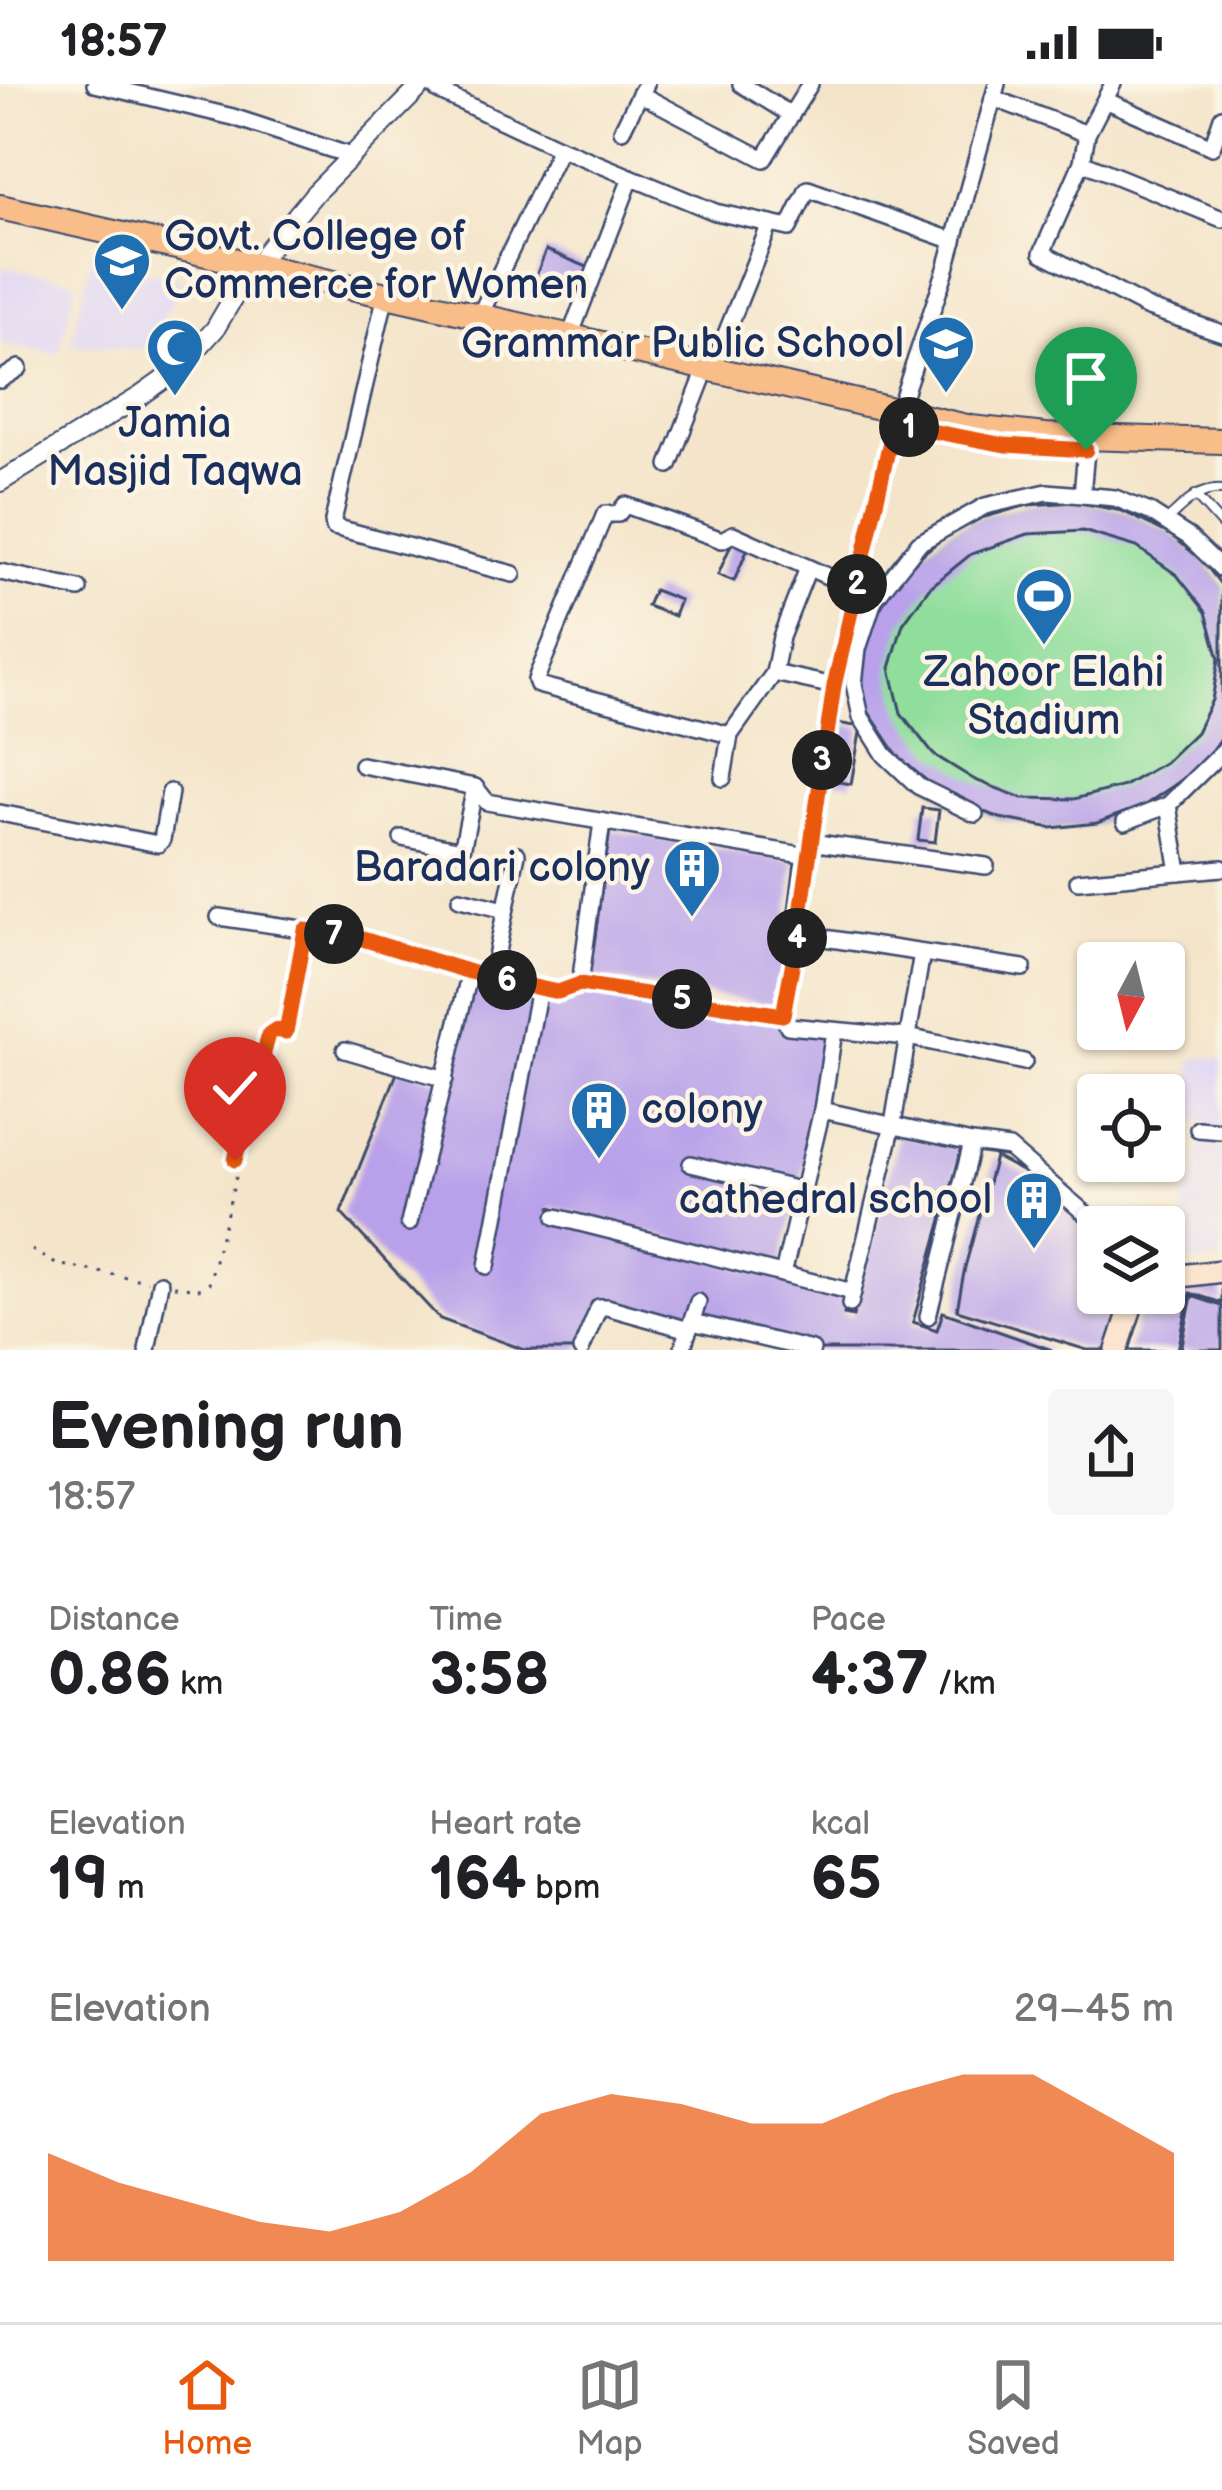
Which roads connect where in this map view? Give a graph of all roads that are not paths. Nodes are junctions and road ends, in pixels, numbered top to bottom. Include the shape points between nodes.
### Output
1 (95, 84) edge
2 (427, 84) edge
3 (741, 84) edge
4 (810, 84) edge
5 (643, 89) edge
6 (154, 91) edge
7 (995, 91) edge
8 (1109, 92) edge
9 (791, 115) junction
10 (1222, 117) edge
11 (622, 130) dead end
12 (1087, 134) junction
13 (560, 148) junction
14 (351, 156) junction
15 (1082, 162) junction
16 (632, 178) junction
17 (0, 207) edge
18 (1222, 219) edge
19 (0, 221) edge
20 (770, 224) junction
21 (954, 242) junction
22 (250, 270) junction
23 (383, 307) junction
24 (480, 315) junction
25 (1222, 333) edge
26 (569, 336) junction
27 (633, 357) junction
28 (19, 368) dead end
29 (707, 374) junction
30 (0, 380) edge
31 (895, 418) junction
32 (1222, 441) edge
33 (1086, 450) junction
34 (1222, 454) edge
35 (669, 465) dead end
36 (0, 482) edge
37 (1222, 490) edge
38 (1082, 495) junction
39 (1195, 496) junction
40 (1165, 522) junction
41 (1222, 526) edge
42 (808, 568) junction
43 (1222, 569) edge
44 (0, 572) edge
45 (513, 574) dead end
46 (79, 589) dead end
47 (856, 590) junction
48 (775, 673) junction
49 (834, 686) junction
50 (730, 735) junction
51 (1222, 752) edge
52 (362, 765) dead end
53 (724, 778) dead end
54 (475, 788) junction
55 (170, 792) dead end
56 (1168, 805) junction
57 (0, 813) edge
58 (975, 814) dead end
59 (602, 822) junction
60 (1125, 822) dead end
61 (403, 838) dead end
62 (809, 849) junction
63 (517, 854) dead end
64 (986, 866) dead end
65 (1222, 868) edge
66 (1179, 872) junction
67 (1078, 881) dead end
68 (460, 899) dead end
69 (505, 910) junction
70 (219, 917) dead end
71 (798, 934) junction
72 (922, 953) junction
73 (1023, 968) dead end
74 (470, 972) junction
75 (493, 976) junction
76 (580, 984) junction
77 (539, 988) junction
78 (783, 1015) junction
79 (834, 1030) junction
80 (908, 1037) junction
81 (344, 1050) dead end
82 (1024, 1062) dead end
83 (445, 1079) junction
84 (822, 1110) junction
85 (893, 1124) junction
86 (1198, 1129) dead end
87 (1222, 1130) edge
88 (972, 1143) junction
89 (691, 1164) dead end
90 (803, 1191) junction
91 (1077, 1206) edge
92 (556, 1217) dead end
93 (409, 1222) dead end
94 (488, 1266) dead end
95 (1222, 1271) edge
96 (783, 1274) junction
97 (1185, 1275) edge
98 (160, 1283) road end
99 (698, 1302) dead end
100 (1129, 1314) edge
101 (928, 1316) dead end
102 (690, 1326) junction
103 (147, 1350) edge
104 (581, 1350) edge
105 (682, 1350) edge
106 (812, 1350) edge
107 (1117, 1350) edge

1 - 6 street
2 - 13 street
2 - 14 street
3 - 9 street
4 - 9 street
5 - 9 street via 764,159
5 - 11 street
6 - 14 street
7 - 12 street
7 - 21 street
8 - 10 street via 1212,147
8 - 12 street
12 - 15 street
13 - 16 street
13 - 24 street
14 - 22 street
15 - 18 street
15 - 25 street via 1042,253 1148,308
16 - 20 street
16 - 26 street
17 - 22 main road
19 - 22 main road
20 - 21 street via 789,228 808,189
20 - 29 street
21 - 31 street
22 - 23 main road
22 - 24 main road
22 - 36 street via 180,368
23 - 27 main road
23 - 45 street via 334,527
24 - 26 main road
26 - 27 main road
27 - 29 main road
28 - 30 street
29 - 31 main road
29 - 35 street
31 - 32 main road via 1006,433
31 - 33 main road via 1005,445
31 - 47 street
33 - 34 main road
33 - 38 street
37 - 39 lane
38 - 40 street via 1115,498
38 - 58 street via 1047,492 985,506 919,543 874,600 854,684 861,717 918,786
39 - 40 lane
39 - 41 lane
40 - 43 street
42 - 47 street
42 - 48 street
42 - 50 street via 733,534 722,540 628,506 605,514 538,685
44 - 46 street
47 - 49 street
48 - 49 street
48 - 50 street
49 - 62 street
50 - 53 street
51 - 56 street
52 - 54 street
54 - 59 street via 487,802
54 - 61 street via 462,850
55 - 57 street via 158,844
56 - 60 street
56 - 66 street
59 - 62 street
59 - 76 street
62 - 64 street
62 - 71 street
63 - 69 street
65 - 66 street
66 - 67 street
68 - 69 street
69 - 75 street
70 - 74 street via 356,937
71 - 72 street
71 - 78 street
72 - 73 street
72 - 80 street
74 - 75 street
74 - 83 street
75 - 77 street
76 - 77 street
76 - 78 street
77 - 94 street
78 - 79 street via 788,1026
79 - 80 street
79 - 84 street
80 - 82 street
80 - 85 street
81 - 83 street
83 - 93 street
84 - 85 street
84 - 90 street
85 - 88 street
85 - 96 street via 851,1298
86 - 87 street
88 - 91 street via 1010,1148
88 - 101 street
89 - 90 street
90 - 96 street
92 - 96 street
95 - 97 main road
98 - 103 street
99 - 102 street
100 - 107 main road
102 - 104 street via 599,1307
102 - 105 street
102 - 106 street

